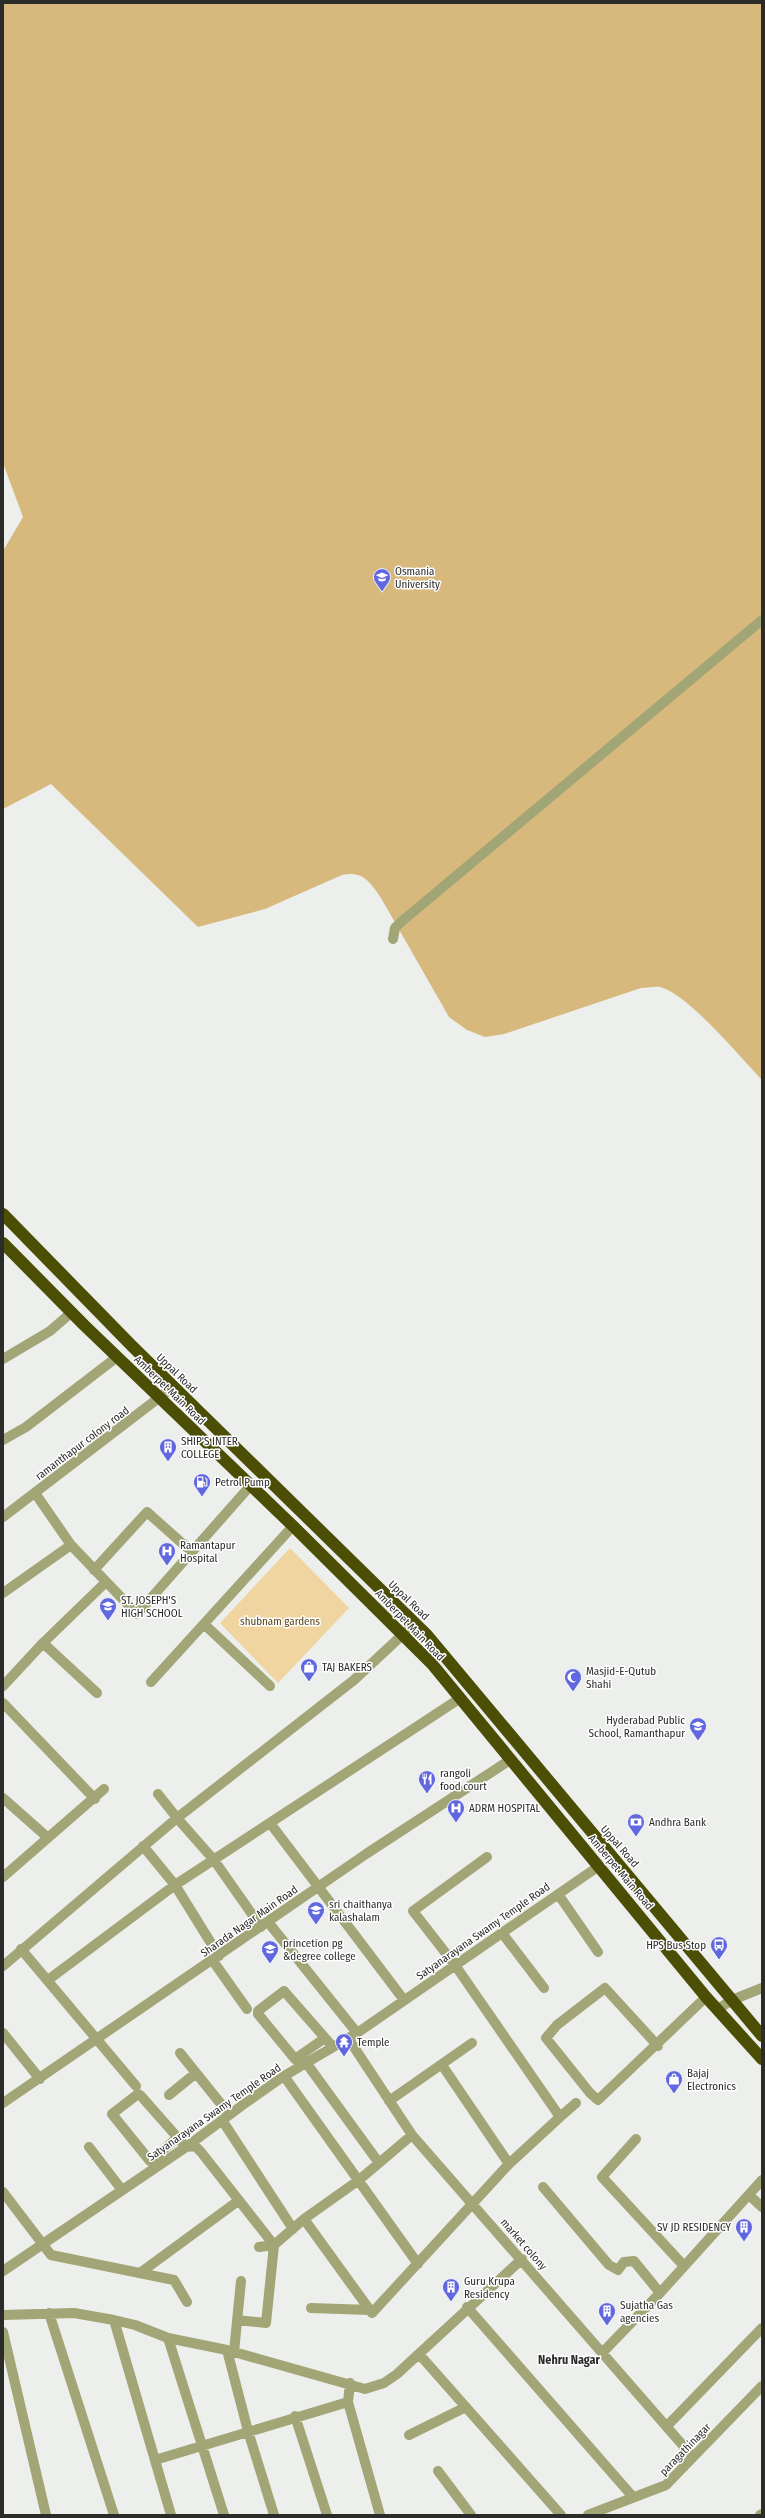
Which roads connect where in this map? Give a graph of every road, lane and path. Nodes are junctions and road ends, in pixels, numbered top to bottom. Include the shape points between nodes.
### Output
1 (762, 620) edge
2 (393, 939) dead end
3 (3, 1214) edge
4 (5, 1248) edge
5 (72, 1312) junction
6 (117, 1357) junction
7 (3, 1358) edge
8 (173, 1387) junction
9 (160, 1399) junction
10 (3, 1440) edge
11 (251, 1485) junction
12 (35, 1493) junction
13 (3, 1517) edge
14 (293, 1526) junction
15 (71, 1545) junction
16 (192, 1552) junction
17 (94, 1570) junction
18 (106, 1582) junction
19 (3, 1593) edge
20 (204, 1624) junction
21 (414, 1624) junction
22 (403, 1635) junction
23 (43, 1643) junction
24 (150, 1682) dead end
25 (3, 1686) edge
26 (270, 1686) dead end
27 (97, 1693) dead end
28 (459, 1699) junction
29 (3, 1703) edge
30 (510, 1760) junction
31 (104, 1789) dead end
32 (158, 1794) dead end
33 (3, 1798) edge
34 (95, 1799) junction
35 (176, 1818) junction
36 (270, 1824) junction
37 (47, 1837) junction
38 (142, 1846) junction
39 (488, 1857) dead end
40 (214, 1860) junction
41 (599, 1866) junction
42 (3, 1877) edge
43 (175, 1886) junction
44 (317, 1888) junction
45 (558, 1894) junction
46 (264, 1925) junction
47 (502, 1933) junction
48 (21, 1949) junction
49 (598, 1952) dead end
50 (216, 1959) junction
51 (455, 1965) junction
52 (3, 1966) edge
53 (48, 1980) junction
54 (544, 1988) dead end
55 (762, 1988) edge
56 (706, 1997) junction
57 (404, 2000) junction
58 (732, 2000) junction
59 (247, 2009) dead end
60 (718, 2009) junction
61 (3, 2033) edge
62 (352, 2036) junction
63 (762, 2036) edge
64 (325, 2038) junction
65 (97, 2040) junction
66 (472, 2043) dead end
67 (658, 2046) junction
68 (333, 2047) junction
69 (180, 2053) dead end
70 (762, 2059) edge
71 (307, 2064) junction
72 (442, 2065) junction
73 (196, 2073) junction
74 (284, 2076) junction
75 (40, 2079) junction
76 (136, 2086) dead end
77 (169, 2095) dead end
78 (389, 2101) junction
79 (3, 2103) edge
80 (576, 2103) dead end
81 (225, 2117) junction
82 (560, 2117) junction
83 (412, 2135) junction
84 (177, 2138) junction
85 (636, 2139) dead end
86 (89, 2147) dead end
87 (186, 2147) junction
88 (379, 2163) junction
89 (509, 2164) junction
90 (359, 2180) junction
91 (762, 2180) edge
92 (543, 2187) dead end
93 (122, 2190) junction
94 (3, 2192) edge
95 (749, 2195) junction
96 (238, 2201) junction
97 (472, 2203) junction
98 (762, 2207) edge
99 (304, 2219) junction
100 (293, 2228) junction
101 (274, 2245) junction
102 (42, 2246) junction
103 (259, 2247) dead end
104 (522, 2259) junction
105 (418, 2264) junction
106 (684, 2266) junction
107 (3, 2271) edge
108 (140, 2273) junction
109 (241, 2281) dead end
110 (660, 2294) junction
111 (187, 2302) dead end
112 (468, 2307) junction
113 (311, 2308) dead end
114 (370, 2310) junction
115 (49, 2313) junction
116 (3, 2314) edge
117 (114, 2320) junction
118 (237, 2320) junction
119 (762, 2328) edge
120 (3, 2332) edge
121 (168, 2338) junction
122 (230, 2351) junction
123 (602, 2353) junction
124 (419, 2354) junction
125 (762, 2386) edge
126 (349, 2392) junction
127 (466, 2407) junction
128 (295, 2416) junction
129 (667, 2426) junction
130 (248, 2431) junction
131 (409, 2435) dead end
132 (202, 2446) junction
133 (693, 2457) junction
134 (155, 2460) junction
135 (438, 2471) dead end
136 (633, 2497) junction
137 (46, 2515) edge
138 (114, 2515) edge
139 (171, 2515) edge
140 (224, 2515) edge
141 (274, 2515) edge
142 (327, 2515) edge
143 (380, 2515) edge
144 (471, 2515) edge
145 (561, 2515) edge
146 (588, 2515) edge

1 - 2 street via 401,922 395,928
3 - 8 highway, Uppal Road
4 - 5 highway, Amberpet Main Road
5 - 6 highway, Amberpet Main Road
5 - 7 street via 50,1331
6 - 9 highway, Amberpet Main Road
6 - 10 street via 26,1427
8 - 9 street, ramanthapur colony road
8 - 21 highway, Uppal Road
9 - 11 highway, Amberpet Main Road
9 - 12 street, ramanthapur colony road
11 - 14 highway, Amberpet Main Road
11 - 16 street
12 - 13 street, ramanthapur colony road
12 - 15 street
14 - 20 street
14 - 22 highway, Amberpet Main Road
15 - 17 street
15 - 19 street
16 - 17 street via 147,1512
16 - 18 street via 138,1614
17 - 18 street
18 - 23 street
20 - 24 street
20 - 26 street
21 - 22 street
21 - 58 highway, Uppal Road via 427,1635
22 - 28 highway, Amberpet Main Road via 432,1664
22 - 35 street via 354,1680
23 - 25 street
23 - 27 street
28 - 30 highway, Amberpet Main Road
28 - 36 street via 343,1773
29 - 34 street
30 - 41 highway, Amberpet Main Road
30 - 44 street, Sharada Nagar Main Road
31 - 34 street
32 - 35 street, market colony
33 - 37 street
34 - 37 street
35 - 38 street
35 - 40 street, market colony
36 - 40 street
36 - 44 street
37 - 42 street
38 - 43 street
38 - 48 street
39 - 51 street via 413,1911
40 - 43 street
40 - 46 street, market colony
41 - 45 street, Satyanarayana Swamy Temple Road
41 - 56 highway, Amberpet Main Road
43 - 50 street
43 - 53 street
44 - 46 street, Sharada Nagar Main Road
44 - 57 street
45 - 47 street, Satyanarayana Swamy Temple Road
45 - 49 street
46 - 50 street, Sharada Nagar Main Road
46 - 62 street, market colony
47 - 51 street, Satyanarayana Swamy Temple Road
47 - 54 street
48 - 52 street
48 - 53 street
50 - 59 street
50 - 65 street, Sharada Nagar Main Road
51 - 57 street, Satyanarayana Swamy Temple Road
51 - 82 street
53 - 65 street
55 - 58 street
56 - 60 highway, Amberpet Main Road
56 - 67 street
57 - 62 street, Satyanarayana Swamy Temple Road
58 - 60 street
58 - 63 highway, Uppal Road
60 - 70 highway, Amberpet Main Road
61 - 75 street
62 - 68 street, Satyanarayana Swamy Temple Road
62 - 78 street, market colony
64 - 64 street via 284,1991 258,2011 295,2059
64 - 68 street
65 - 75 street, Sharada Nagar Main Road
65 - 76 street
66 - 72 street
67 - 67 street via 598,2100 546,2038 557,2025 605,1988
68 - 71 street, Satyanarayana Swamy Temple Road
69 - 73 street
71 - 74 street, Satyanarayana Swamy Temple Road
71 - 88 street
72 - 78 street
72 - 89 street
73 - 77 street
73 - 81 street
74 - 81 street, Satyanarayana Swamy Temple Road
74 - 90 street
75 - 79 street, Sharada Nagar Main Road
78 - 83 street, market colony
80 - 82 street
81 - 87 street, Satyanarayana Swamy Temple Road
81 - 100 street
82 - 89 street
83 - 88 street
83 - 97 street, market colony
84 - 84 street via 138,2094 112,2114 150,2162
84 - 87 street
85 - 106 street via 602,2177
86 - 93 street
87 - 93 street, Satyanarayana Swamy Temple Road
87 - 96 street via 196,2147
88 - 90 street
89 - 97 street
90 - 99 street
90 - 105 street
91 - 95 street
92 - 110 street via 610,2265 618,2270 624,2262 634,2261
93 - 102 street, Satyanarayana Swamy Temple Road
94 - 102 street
95 - 98 street
95 - 106 street
96 - 101 street
96 - 108 street
97 - 104 street, market colony
97 - 105 street
99 - 100 street
99 - 114 street
100 - 101 street
101 - 103 street
101 - 118 street via 266,2324
102 - 107 street, Satyanarayana Swamy Temple Road
102 - 108 street via 51,2255
104 - 112 street
104 - 123 street, market colony
105 - 114 street via 372,2313
106 - 110 street
108 - 111 street via 174,2280
109 - 118 street
110 - 123 street
112 - 124 street
112 - 136 street
113 - 114 street
115 - 116 street
115 - 117 street via 74,2313
115 - 138 street
117 - 121 street
117 - 134 street
118 - 122 street
119 - 129 street
120 - 137 street
121 - 122 street
121 - 132 street
122 - 126 street
122 - 130 street
123 - 129 street, market colony
124 - 126 street via 384,2383
124 - 127 street
125 - 133 street, paragathinagar
126 - 128 street
126 - 143 street
127 - 131 street
127 - 145 street
128 - 130 street
128 - 142 street
129 - 133 street, market colony
130 - 132 street
130 - 141 street
132 - 134 street
132 - 140 street
133 - 136 street, paragathinagar via 666,2485
134 - 139 street
135 - 144 street
136 - 146 street, paragathinagar

